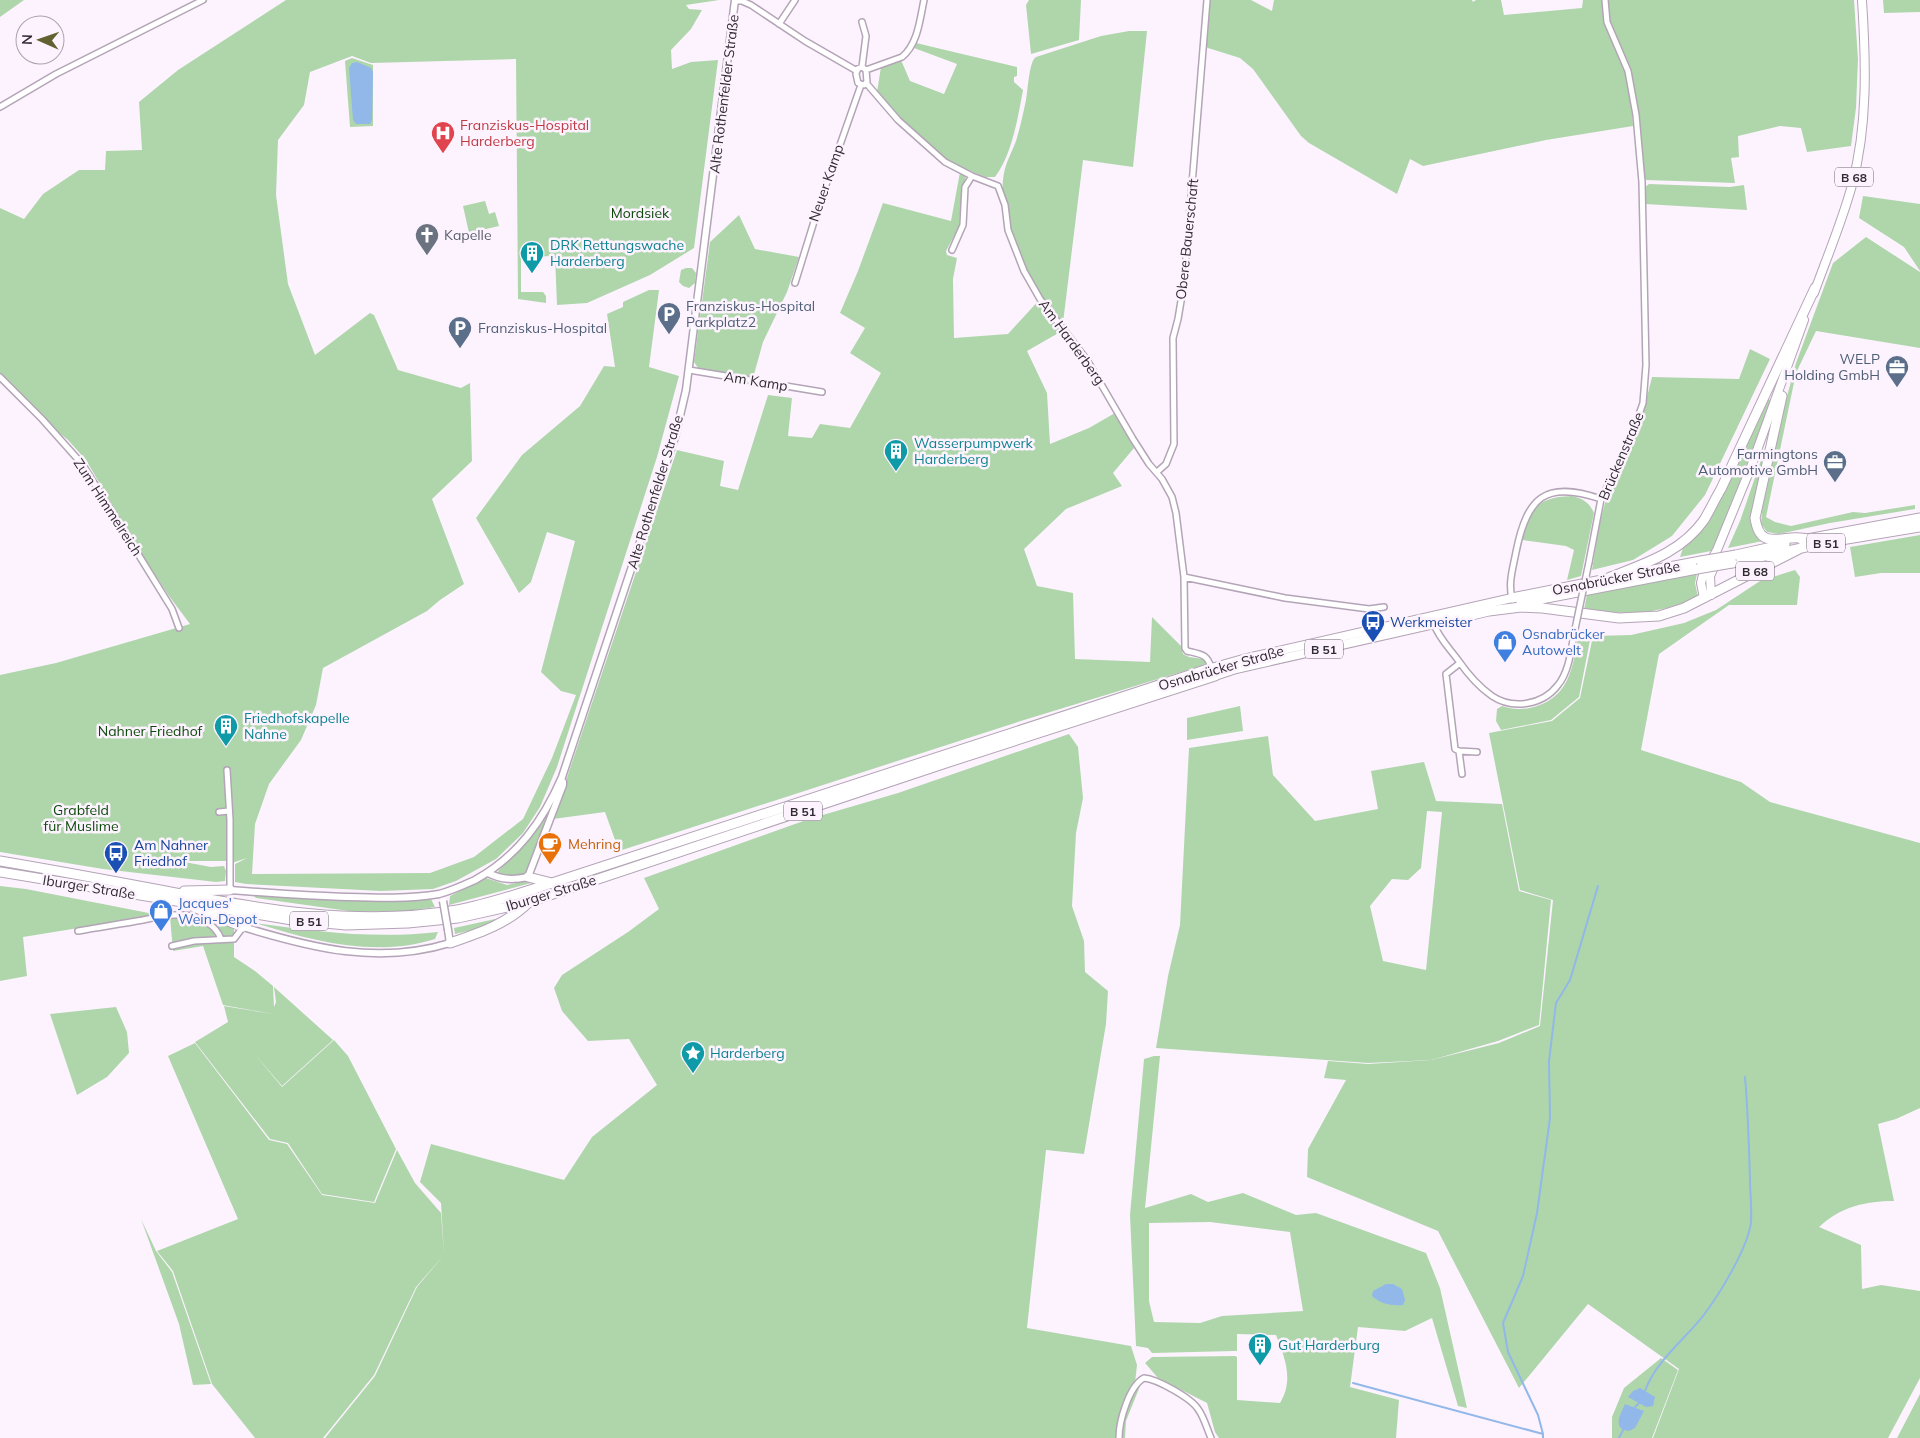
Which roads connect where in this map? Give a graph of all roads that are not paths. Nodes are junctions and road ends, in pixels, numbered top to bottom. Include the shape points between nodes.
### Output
1 (203, 0) edge
2 (795, 0) edge
3 (924, 0) edge
4 (1207, 0) edge
5 (1605, 0) edge
6 (1862, 0) edge
7 (735, 1) edge
8 (862, 22) dead end
9 (779, 24) junction
10 (861, 69) junction
11 (864, 84) junction
12 (0, 107) edge
13 (972, 176) junction
14 (952, 250) dead end
15 (794, 283) dead end
16 (1816, 288) junction
17 (689, 370) junction
18 (0, 377) edge
19 (822, 392) dead end
20 (1782, 396) junction
21 (1157, 472) junction
22 (1601, 499) junction
23 (1920, 518) edge
24 (1920, 527) edge
25 (1808, 539) junction
26 (1801, 548) junction
27 (1734, 559) junction
28 (1699, 565) junction
29 (1184, 577) junction
30 (1608, 578) junction
31 (1707, 596) junction
32 (1512, 598) junction
33 (1384, 607) dead end
34 (1489, 611) junction
35 (1434, 624) junction
36 (179, 628) dead end
37 (1460, 663) junction
38 (1213, 672) junction
39 (1459, 751) junction
40 (1477, 752) dead end
41 (227, 770) dead end
42 (1462, 774) dead end
43 (562, 777) junction
44 (229, 811) junction
45 (219, 812) dead end
46 (653, 849) joint
47 (656, 859) joint
48 (0, 861) edge
49 (0, 872) edge
50 (488, 873) junction
51 (528, 877) junction
52 (552, 883) junction
53 (230, 890) junction
54 (164, 891) junction
55 (442, 897) junction
56 (185, 902) junction
57 (529, 902) junction
58 (243, 927) junction
59 (78, 931) dead end
60 (220, 939) junction
61 (450, 943) junction
62 (172, 946) dead end
63 (1119, 1438) edge
64 (1211, 1438) edge

1 - 12 street via 56,74
2 - 9 street
3 - 10 street via 914,42 907,53
4 - 21 street, Obere Bauerschaft via 1184,283 1173,338 1174,444 1166,464
5 - 22 street, Brückenstraße via 1607,22 1628,71 1636,115 1642,182 1646,365 1643,403
6 - 16 main road, B 68 via 1866,61 1860,149 1842,219
7 - 9 street via 750,5
7 - 17 street, Alte Rothenfelder Straße
8 - 10 street via 866,42
9 - 10 street
10 - 11 street via 868,81
10 - 11 street via 858,82
11 - 13 street, Am Harderberg via 898,120 946,162
11 - 15 street, Neuer Kamp
13 - 14 street via 965,187 963,225
13 - 21 street, Am Harderberg via 998,186 1005,205 1008,230 1024,271 1040,299 1087,360 1133,439
16 - 20 main road, B 68
16 - 30 highway, B 68 via 1703,521 1668,553
16 - 31 main road, B 68 via 1751,467 1717,550 1703,575 1701,583
17 - 19 street, Am Kamp
17 - 43 street, Alte Rothenfelder Straße via 675,438
18 - 36 street, Zum Himmelreich via 83,465 172,609
20 - 25 highway, B 68 via 1755,518 1756,526 1760,535 1768,540
20 - 31 main road, B 68 via 1710,576
21 - 29 street, Am Harderberg via 1172,497
22 - 32 street via 1558,491 1539,498 1524,520 1518,542 1510,583
22 - 37 street, Brückenstraße, bridge via 1568,666 1559,685 1545,697 1530,703 1510,704 1492,696
23 - 25 highway, Osnabrücker Straße / B 51
24 - 26 highway, Osnabrücker Straße / B 51
25 - 27 highway, Osnabrücker Straße / B 51
26 - 27 highway, Osnabrücker Straße / B 51
26 - 31 highway, B 68
27 - 28 highway, Osnabrücker Straße / B 51, bridge
28 - 30 highway, Osnabrücker Straße / B 51
28 - 34 highway, Osnabrücker Straße / B 51
29 - 33 street via 1285,598 1369,609
29 - 38 street, Am Harderberg via 1185,648 1208,658
30 - 32 highway, Osnabrücker Straße / B 51
31 - 34 highway, B 68 via 1659,616 1637,618 1521,607
32 - 38 main road, Osnabrücker Straße / B 51 via 1243,659
34 - 35 highway, Osnabrücker Straße / B 51
35 - 37 street, Brückenstraße
35 - 38 main road, Osnabrücker Straße / B 51
37 - 39 street via 1446,674 1455,749
38 - 46 highway, Osnabrücker Straße / B 51
38 - 47 highway, Osnabrücker Straße / B 51
39 - 40 street
39 - 42 street
41 - 44 street
43 - 50 street via 530,834
43 - 51 street via 563,785
44 - 45 street
44 - 53 street
46 - 52 highway, Iburger Straße / B 51
47 - 57 highway, Iburger Straße / B 51
48 - 54 highway, Iburger Straße / B 51
49 - 56 highway, Iburger Straße / B 51
50 - 51 street, Iburger Straße via 514,880
50 - 55 street
51 - 52 highway
52 - 54 highway, Iburger Straße / B 51 via 457,910 351,917 291,912
53 - 54 highway
53 - 55 street via 373,898
55 - 61 street, bridge
56 - 57 highway, Iburger Straße / B 51 via 292,920 346,925 458,918
56 - 58 highway
57 - 61 highway via 516,915 485,932
58 - 60 street via 234,939
58 - 61 street via 326,950 370,954 414,952
59 - 60 street, Iburger Straße via 186,915 214,927
60 - 62 street
63 - 64 street via 1119,1424 1132,1392 1144,1378 1185,1398 1199,1409

